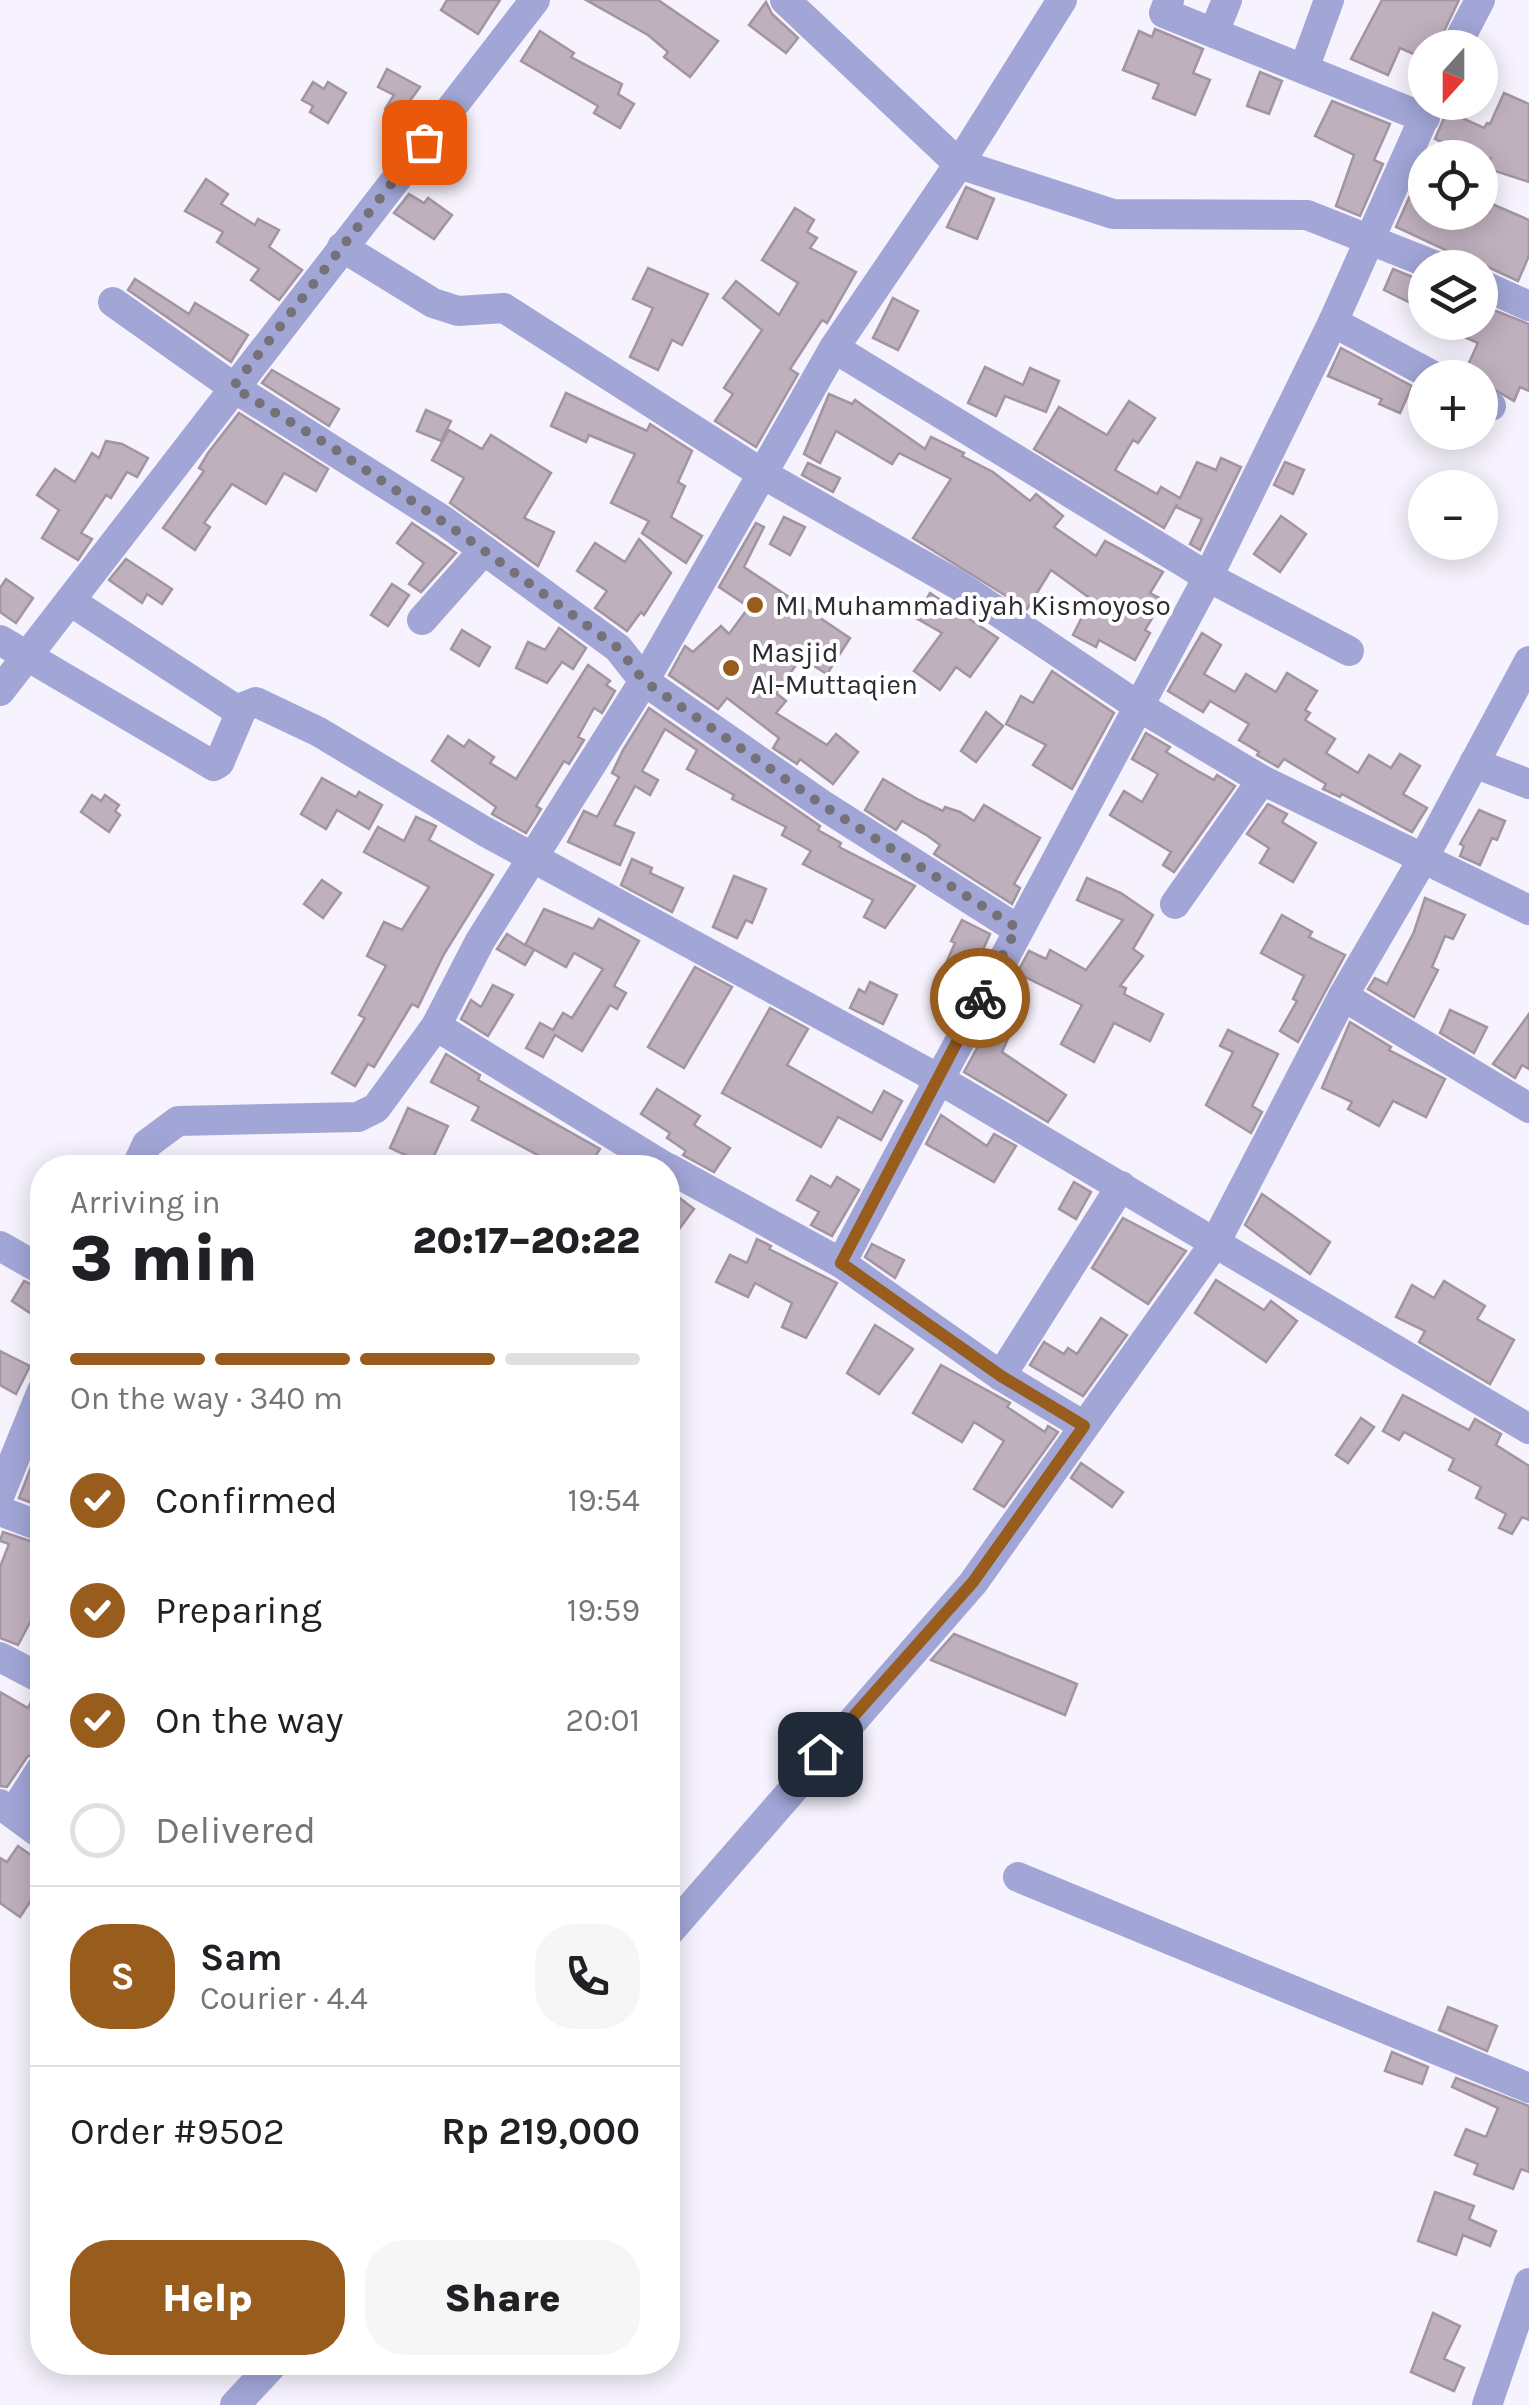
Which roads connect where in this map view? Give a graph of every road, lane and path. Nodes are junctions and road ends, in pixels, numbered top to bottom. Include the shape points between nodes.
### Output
1 (536, 0) edge
2 (785, 0) edge
3 (1062, 0) edge
4 (1168, 0) edge
5 (1227, 0) edge
6 (1329, 0) edge
7 (1480, 0) edge
8 (1464, 30) edge
9 (1214, 32) junction
10 (1304, 69) junction
11 (1408, 103) edge
12 (1424, 120) edge
13 (959, 164) junction
14 (1371, 238) junction
15 (342, 247) junction
16 (1408, 254) edge
17 (1498, 288) edge
18 (1525, 293) edge
19 (113, 302) dead end
20 (1333, 322) junction
21 (834, 348) junction
22 (1408, 362) edge
23 (233, 387) junction
24 (761, 473) junction
25 (484, 550) junction
26 (1208, 577) junction
27 (70, 601) junction
28 (422, 620) dead end
29 (0, 640) edge
30 (1350, 651) dead end
31 (28, 657) junction
32 (1529, 661) edge
33 (644, 681) junction
34 (0, 690) edge
35 (1138, 706) junction
36 (240, 712) junction
37 (1474, 763) junction
38 (1262, 780) junction
39 (1529, 784) edge
40 (531, 857) junction
41 (1424, 857) junction
42 (1175, 904) dead end
43 (1529, 910) edge
44 (1017, 928) junction
45 (1343, 996) junction
46 (436, 1026) junction
47 (937, 1078) junction
48 (1529, 1108) edge
49 (142, 1155) edge
50 (646, 1155) edge
51 (680, 1175) edge
52 (1121, 1186) junction
53 (1215, 1243) junction
54 (0, 1246) edge
55 (30, 1263) edge
56 (841, 1263) junction
57 (1001, 1376) junction
58 (30, 1420) edge
59 (1084, 1426) junction
60 (1529, 1429) edge
61 (0, 1494) edge
62 (0, 1511) edge
63 (30, 1522) edge
64 (0, 1657) edge
65 (30, 1673) edge
66 (30, 1781) edge
67 (6, 1808) edge
68 (30, 1826) edge
69 (1018, 1877) dead end
70 (680, 1919) edge
71 (1529, 2088) edge
72 (1528, 2286) edge
73 (263, 2375) edge
74 (235, 2405) edge
75 (1487, 2405) edge

1 - 15 street
2 - 13 street
3 - 13 street
4 - 9 street via 1164,13
5 - 9 street
6 - 10 street
7 - 8 street
9 - 10 street
10 - 11 street
12 - 14 street
13 - 14 street via 1113,214 1307,214
13 - 21 street
14 - 16 street
14 - 20 street
15 - 23 street
15 - 24 street via 432,303 458,311 504,308
17 - 18 street
19 - 23 street
20 - 22 street
20 - 26 street
21 - 24 street
21 - 26 street
23 - 25 street
23 - 27 street
24 - 33 street
24 - 35 street via 958,585
25 - 28 street
25 - 33 street via 618,648
26 - 30 street
26 - 35 street
27 - 31 street
27 - 36 street
29 - 31 street
31 - 34 street
31 - 36 street via 214,766
32 - 37 street
33 - 40 street
33 - 44 street
35 - 38 street
35 - 44 street
36 - 40 street via 250,703 266,705
37 - 39 street
37 - 41 street
38 - 41 street
38 - 42 street
40 - 46 street
40 - 47 street
41 - 43 street
41 - 45 street
44 - 47 street
45 - 48 street
45 - 53 street
46 - 49 street via 367,1114 178,1121
46 - 50 street
47 - 52 street
47 - 56 street
51 - 56 street
52 - 53 street
52 - 57 street
53 - 59 street
53 - 60 street
54 - 55 street
56 - 57 street
57 - 59 street
58 - 61 street
59 - 70 street via 973,1582
62 - 63 street
64 - 65 street
66 - 67 street
67 - 68 street
69 - 71 street
72 - 75 street
73 - 74 street

